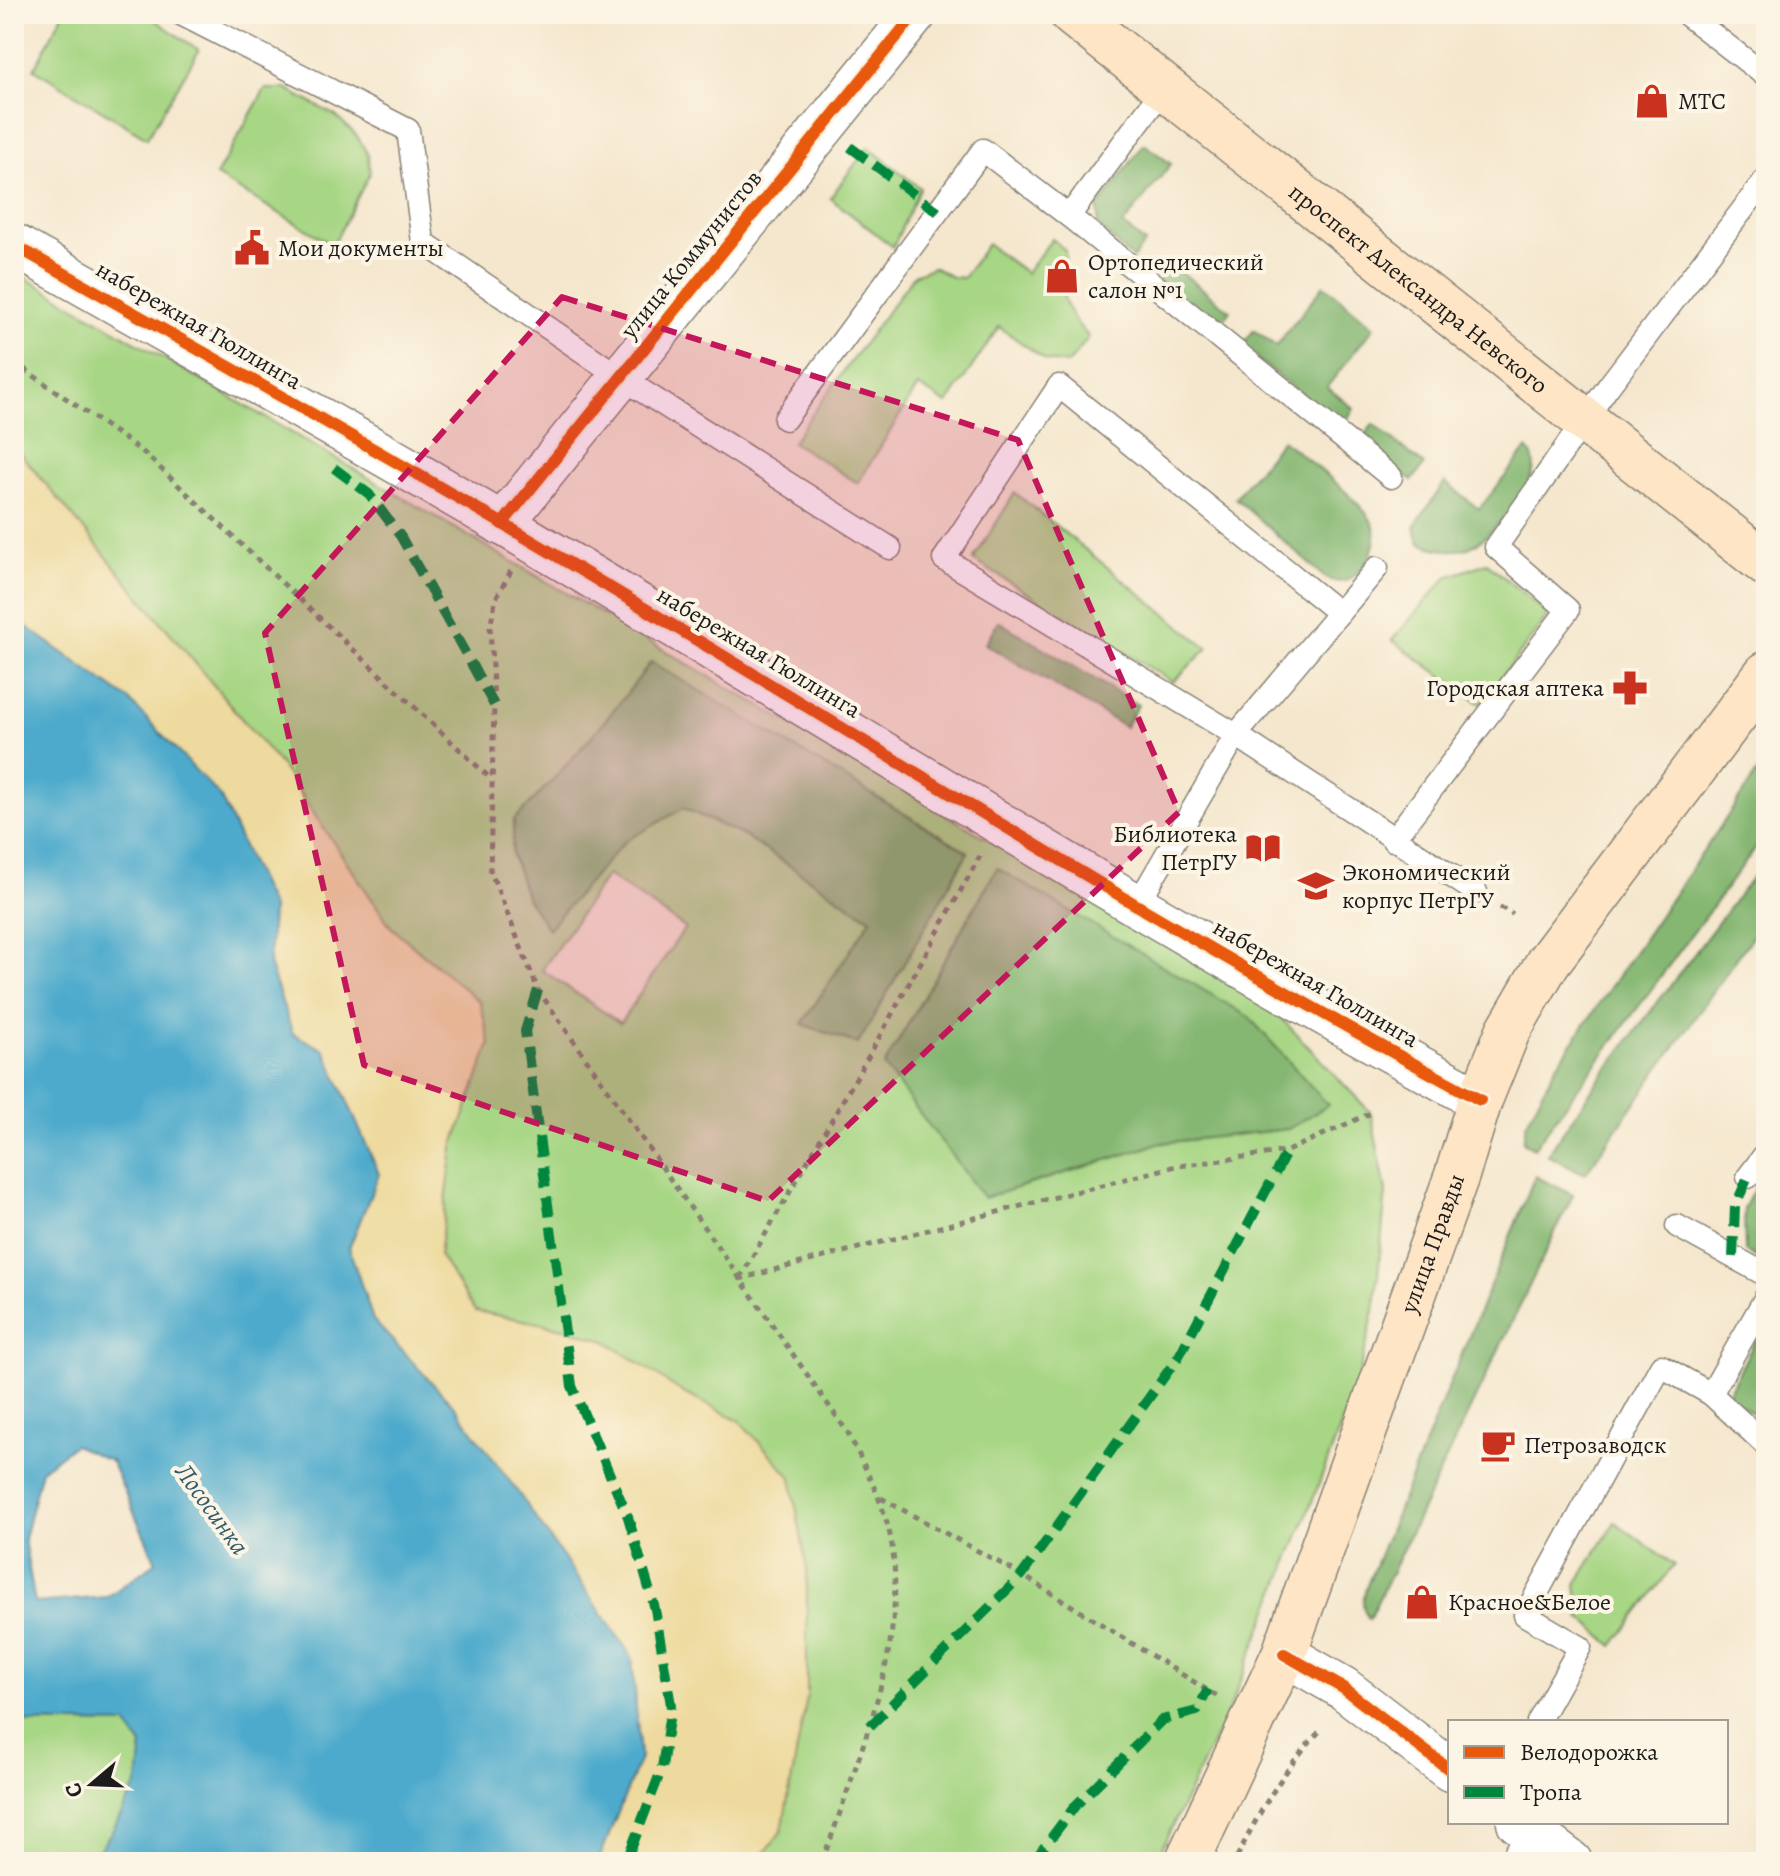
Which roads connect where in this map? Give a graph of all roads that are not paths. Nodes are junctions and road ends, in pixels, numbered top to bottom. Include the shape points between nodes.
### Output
1 (181, 14) edge
2 (915, 14) edge
3 (1072, 14) edge
4 (1686, 14) edge
5 (1766, 76) edge
6 (1164, 88) junction
7 (1766, 179) edge
8 (1069, 216) junction
9 (14, 245) edge
10 (620, 377) junction
11 (785, 419) dead end
12 (1586, 420) junction
13 (1391, 477) dead end
14 (502, 524) junction
15 (890, 548) dead end
16 (1766, 564) edge
17 (1377, 568) dead end
18 (1339, 613) junction
19 (1766, 674) edge
20 (1236, 735) junction
21 (1393, 840) junction
22 (1476, 892) dead end
23 (1137, 905) junction
24 (1480, 1100) junction
25 (1766, 1153) edge
26 (1748, 1177) dead end
27 (1677, 1226) dead end
28 (1766, 1275) edge
29 (1766, 1297) edge
30 (1711, 1394) junction
31 (1765, 1443) edge
32 (1284, 1654) junction
33 (1539, 1720) edge
34 (1448, 1768) edge
35 (1519, 1838) edge
36 (1187, 1862) edge
37 (1571, 1862) edge

1 - 10 lane via 408,130 423,242
2 - 10 street, улица Коммунистов
3 - 6 main road, проспект Александра Невского
4 - 5 lane
6 - 8 lane
6 - 12 main road, проспект Александра Невского
7 - 12 lane
8 - 11 lane via 983,150
8 - 13 lane
9 - 14 street, набережная Гюллинга
10 - 14 street, улица Коммунистов
10 - 15 lane
12 - 16 main road, проспект Александра Невского
12 - 21 lane via 1496,547 1568,610
14 - 23 street, набережная Гюллинга
17 - 18 lane
18 - 20 lane
18 - 20 lane via 1059,386 944,559
19 - 24 main road, улица Правды via 1548,962 1508,1031
20 - 21 lane
20 - 23 lane
21 - 22 lane
23 - 24 street, набережная Гюллинга
24 - 32 main road, улица Правды
25 - 26 lane
27 - 28 lane
29 - 30 lane
30 - 31 lane
30 - 33 lane via 1661,1366 1525,1615 1580,1647
32 - 34 street via 1343,1688
32 - 36 main road, улица Правды
35 - 37 street

